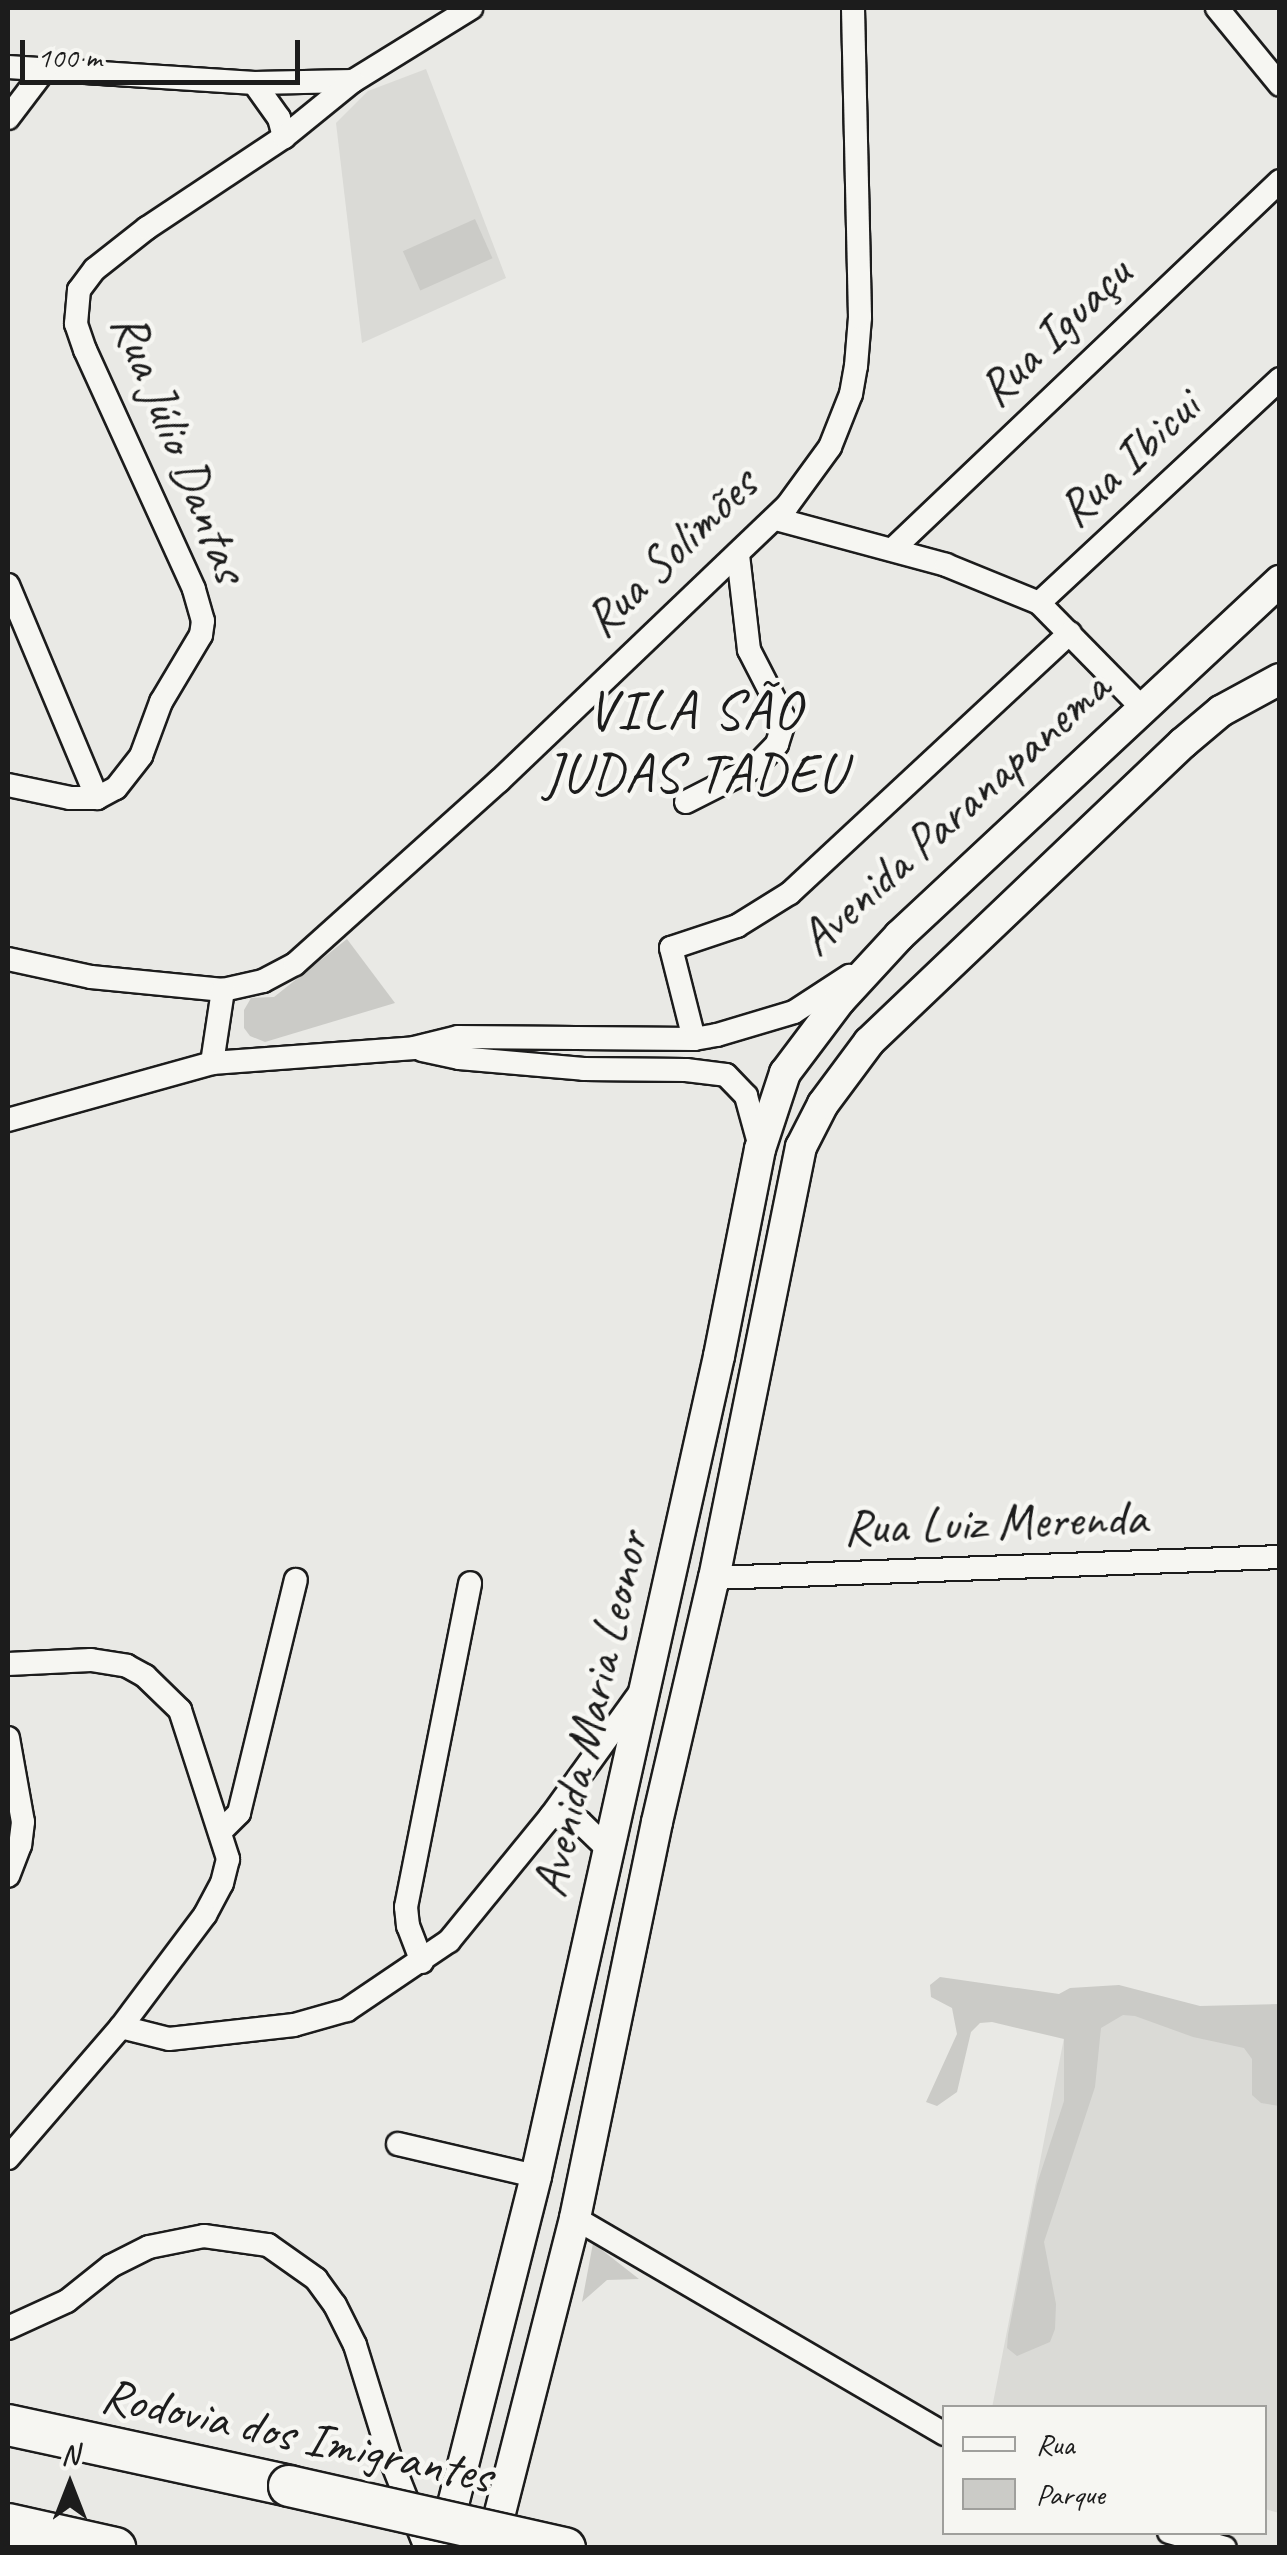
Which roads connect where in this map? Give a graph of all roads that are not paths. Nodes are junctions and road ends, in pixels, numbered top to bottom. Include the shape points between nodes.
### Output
1 (470, 8) edge
2 (853, 8) edge
3 (1217, 8) edge
4 (8, 67) edge
5 (46, 68) junction
6 (353, 81) junction
7 (254, 83) junction
8 (1280, 86) edge
9 (8, 118) edge
10 (284, 138) junction
11 (1280, 181) edge
12 (1280, 378) edge
13 (776, 518) junction
14 (892, 549) junction
15 (738, 554) junction
16 (1280, 581) edge
17 (8, 585) edge
18 (1039, 603) junction
19 (1070, 633) junction
20 (1280, 679) edge
21 (1143, 709) junction
22 (8, 785) edge
23 (97, 798) junction
24 (686, 802) dead end
25 (898, 936) junction
26 (8, 959) edge
27 (949, 965) joint
28 (223, 990) junction
29 (694, 1039) junction
30 (414, 1048) junction
31 (212, 1063) junction
32 (8, 1120) edge
33 (760, 1149) junction
34 (719, 1356) junction
35 (757, 1360) junction
36 (1280, 1558) edge
37 (714, 1578) junction
38 (296, 1580) dead end
39 (470, 1583) dead end
40 (8, 1664) edge
41 (643, 1688) junction
42 (8, 1738) edge
43 (551, 1816) junction
44 (220, 1832) junction
45 (609, 1850) junction
46 (8, 1876) edge
47 (422, 1962) junction
48 (121, 2027) junction
49 (398, 2144) dead end
50 (8, 2158) edge
51 (536, 2176) junction
52 (576, 2218) junction
53 (8, 2328) edge
54 (8, 2424) edge
55 (942, 2433) edge
56 (451, 2516) junction
57 (8, 2524) edge
58 (1180, 2535) edge
59 (493, 2541) edge
60 (115, 2548) edge
61 (426, 2548) edge
62 (442, 2548) edge
63 (565, 2548) edge
64 (1225, 2548) edge

1 - 6 street, Rua Júlio Dantas
2 - 13 street, Rua Solimões via 856,366 830,447
3 - 8 street
4 - 5 street
5 - 7 street
5 - 9 street
6 - 7 street
6 - 10 street, Rua Júlio Dantas
7 - 10 street
10 - 23 street, Rua Júlio Dantas via 134,237 85,280 75,303 85,350 203,621 160,702 142,756 116,788
11 - 14 street, Rua Iguaçu
12 - 18 street, Rua Ibicui
13 - 14 street
13 - 15 street, Rua Solimões
14 - 18 street via 994,581
15 - 24 street via 749,650 786,720 777,744 755,767
15 - 28 street, Rua Solimões via 318,946 263,981
16 - 21 street, Avenida Paranapanema
17 - 23 street
18 - 19 street
19 - 21 street
19 - 29 street via 790,893 737,926 670,948
20 - 27 street, Avenida Paranapanema via 1222,711 1183,743
21 - 25 street, Avenida Paranapanema
22 - 23 street
25 - 29 street, Avenida Paranapanema via 794,1012
25 - 33 street, Avenida Maria Leonor via 801,1049 780,1087
26 - 28 street via 91,977
27 - 35 street, Avenida Maria Leonor via 869,1042 812,1123 792,1181
28 - 31 street
29 - 30 street, Avenida Paranapanema via 458,1037
30 - 31 street, Avenida Paranapanema
30 - 33 street, Avenida Paranapanema via 584,1070 726,1075 746,1096
31 - 32 street, Avenida Paranapanema
33 - 34 street, Avenida Maria Leonor
34 - 35 street
34 - 41 street, Avenida Maria Leonor
35 - 37 street, Avenida Maria Leonor
36 - 37 street, Rua Luiz Merenda
37 - 52 street, Avenida Maria Leonor
38 - 44 street via 239,1814
39 - 47 street via 406,1907
40 - 44 street via 91,1660 145,1676 180,1710
41 - 43 street
41 - 45 street, Avenida Maria Leonor
42 - 46 street via 23,1822
43 - 45 street via 580,1822
43 - 47 street via 485,1902
44 - 48 street via 228,1859 222,1883 205,1916
45 - 51 street, Avenida Maria Leonor
47 - 48 street via 348,2010 294,2025 168,2039
48 - 50 street
49 - 51 street
51 - 56 street, Avenida Maria Leonor
52 - 55 street
52 - 59 street, Avenida Maria Leonor
53 - 61 street via 68,2301 111,2266 149,2247 204,2236 268,2245 316,2280 335,2305
54 - 63 highway, Rodovia dos Imigrantes, bridge
56 - 59 street via 450,2532 462,2544
56 - 62 street, Avenida Maria Leonor
57 - 60 highway
58 - 64 street

